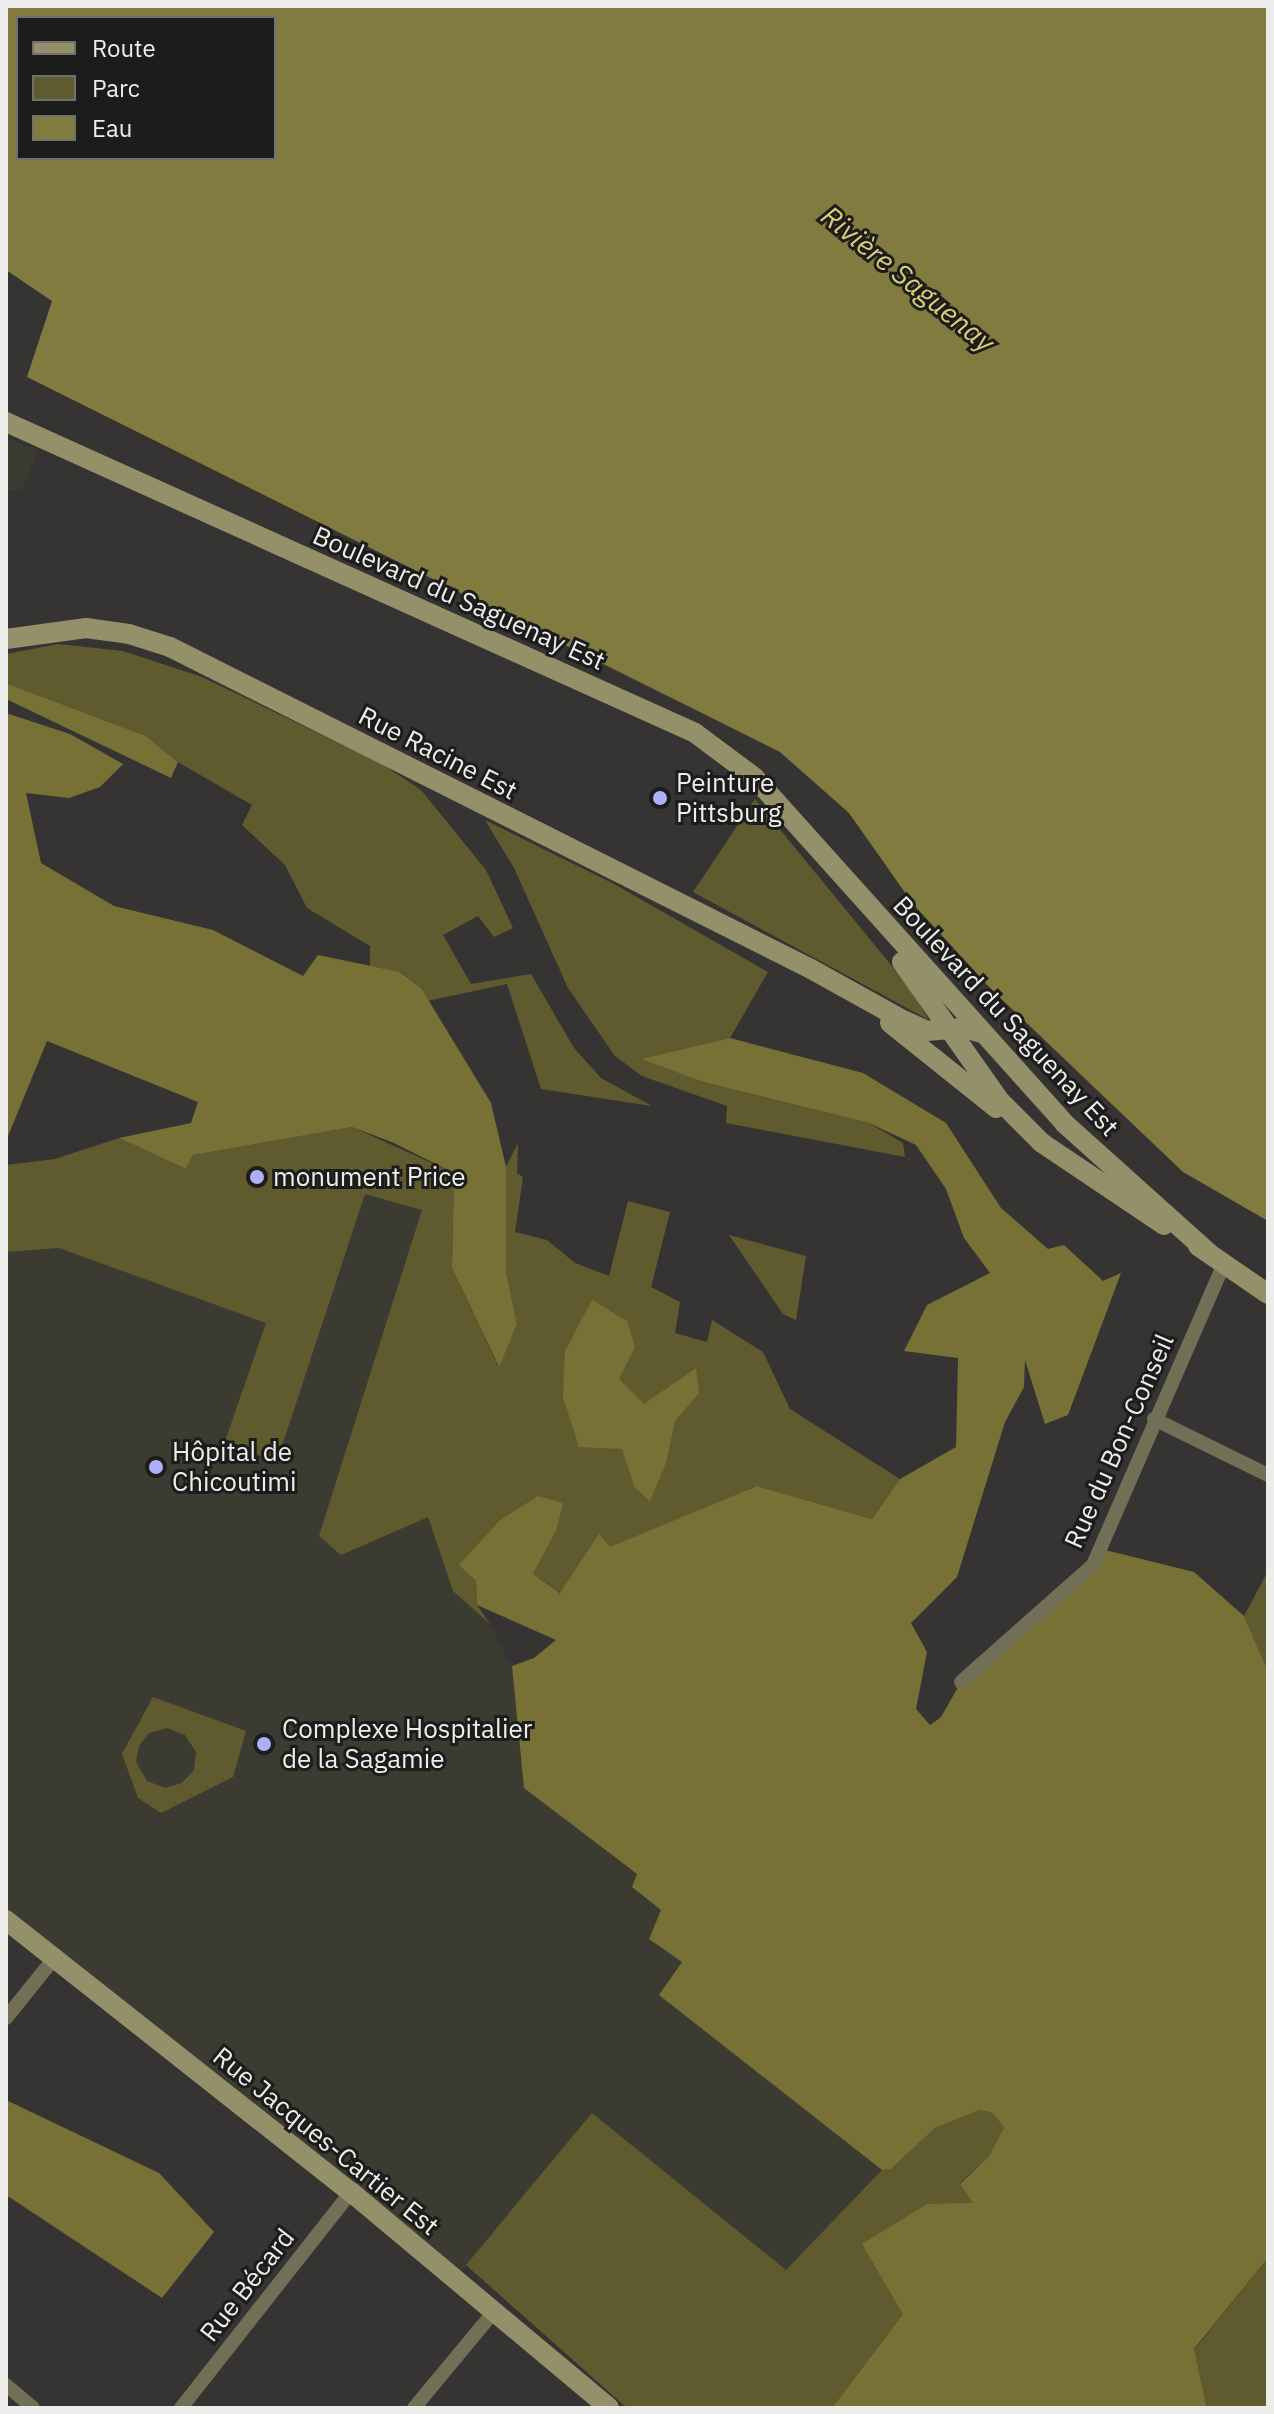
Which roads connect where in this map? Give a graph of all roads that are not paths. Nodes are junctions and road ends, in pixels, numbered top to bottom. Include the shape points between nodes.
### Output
1 (9, 422) edge
2 (6, 639) edge
3 (839, 875) junction
4 (832, 981) junction
5 (949, 1030) junction
6 (981, 1033) junction
7 (1042, 1143) junction
8 (1217, 1259) junction
9 (1268, 1294) edge
10 (1154, 1419) junction
11 (1268, 1475) edge
12 (961, 1682) dead end
13 (6, 1920) edge
14 (56, 1956) junction
15 (6, 2018) edge
16 (351, 2192) junction
17 (492, 2314) junction
18 (6, 2385) edge
19 (33, 2408) edge
20 (181, 2408) edge
21 (414, 2408) edge
22 (609, 2408) edge

1 - 3 main road, Boulevard du Saguenay Est via 695,733 754,777
2 - 4 main road, Rue Racine Est via 86,628 170,647
3 - 5 main road, Boulevard du Saguenay Est
3 - 6 main road, Boulevard du Saguenay Est
4 - 5 main road, Rue Racine Est via 927,1031
4 - 7 main road, Rue Racine Est
5 - 6 main road, Rue Racine Est
5 - 7 main road, Boulevard du Saguenay Est via 1000,1101
6 - 8 main road, Boulevard du Saguenay Est via 1064,1123
7 - 8 main road, Boulevard du Saguenay Est
8 - 9 main road, Boulevard du Saguenay Est
8 - 10 street, Rue du Bon-Conseil
10 - 11 street
10 - 12 street, Rue du Bon-Conseil via 1093,1565
13 - 14 main road, Rue Jacques-Cartier Est
14 - 15 street
14 - 16 main road, Rue Jacques-Cartier Est
16 - 17 main road, Rue Jacques-Cartier Est
16 - 20 street, Rue Bécard
17 - 21 street
17 - 22 main road, Rue Jacques-Cartier Est
18 - 19 street

